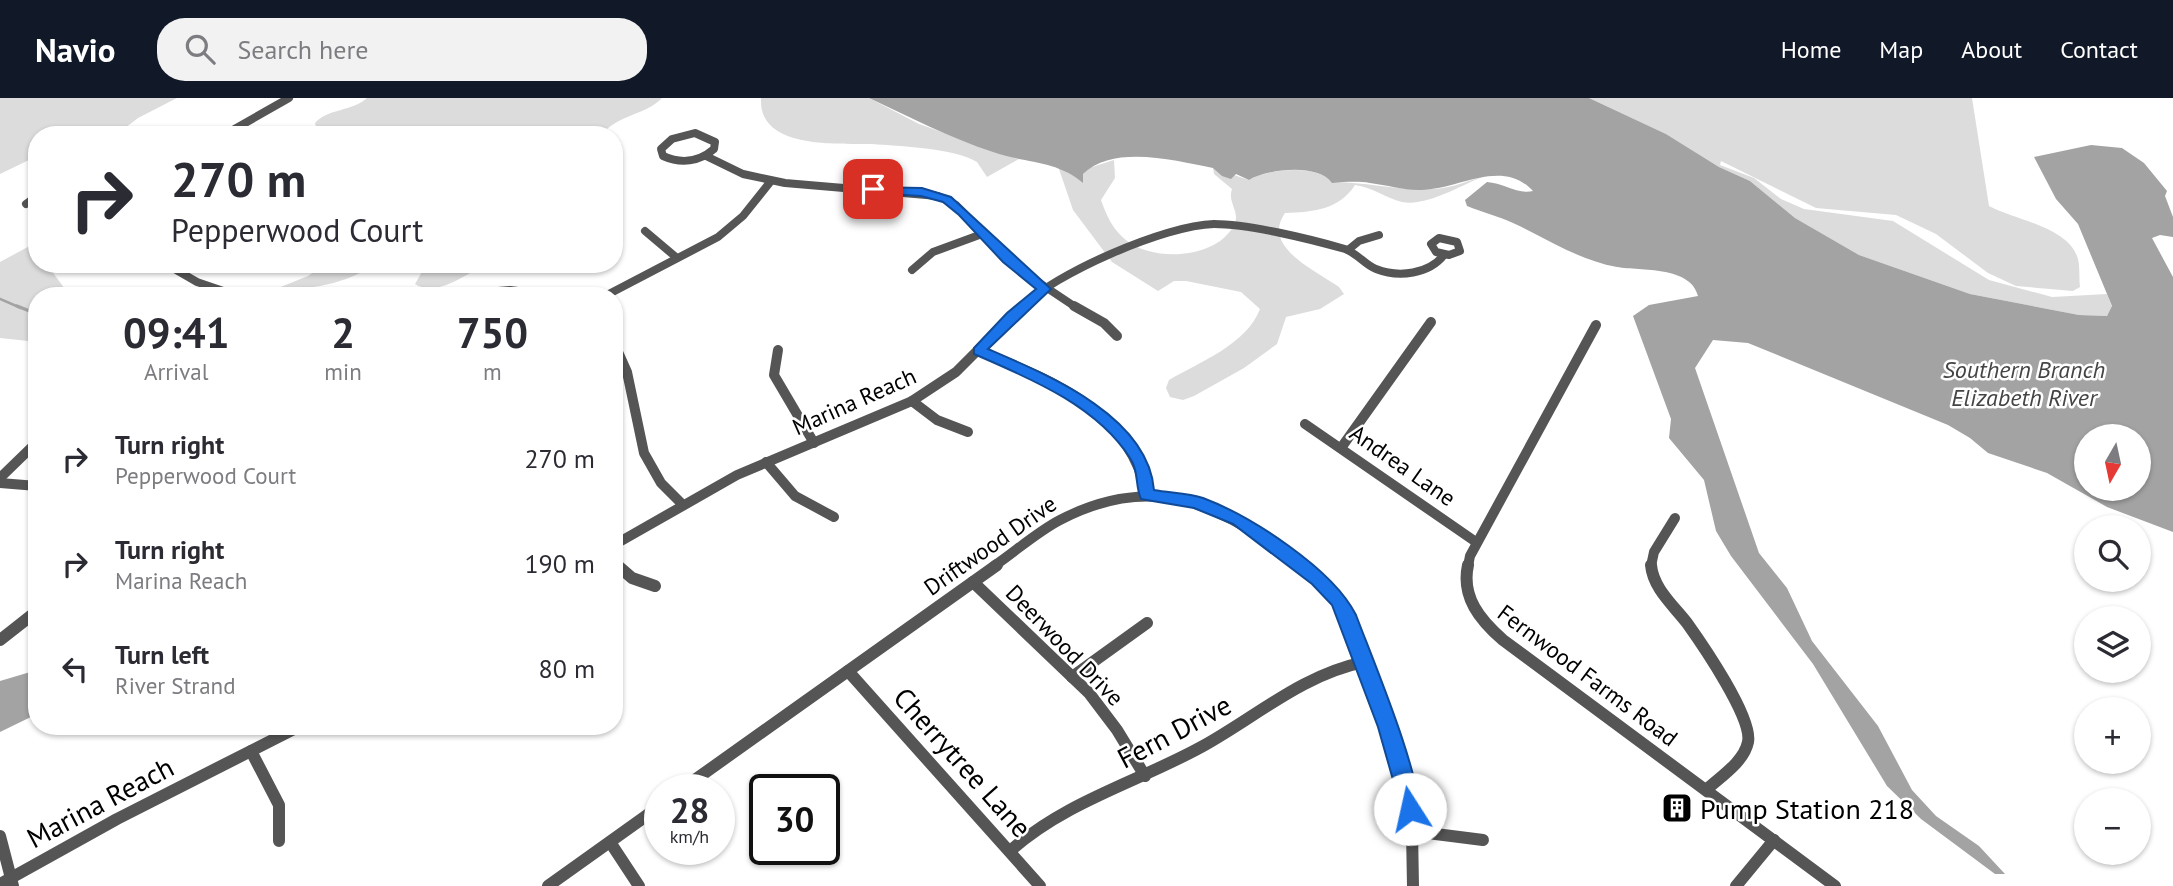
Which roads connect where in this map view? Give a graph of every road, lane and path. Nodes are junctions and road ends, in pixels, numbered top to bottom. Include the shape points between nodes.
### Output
1 (289, 98) edge
2 (240, 126) edge
3 (706, 156) junction
4 (771, 181) junction
5 (645, 231) dead end
6 (982, 234) junction
7 (1379, 235) dead end
8 (1348, 250) junction
9 (1444, 255) dead end
10 (677, 258) junction
11 (912, 270) dead end
12 (182, 273) edge
13 (212, 287) edge
14 (622, 287) edge
15 (1044, 289) junction
16 (1431, 322) dead end
17 (1596, 325) dead end
18 (1117, 336) dead end
19 (778, 350) dead end
20 (979, 351) junction
21 (623, 363) edge
22 (912, 401) junction
23 (1305, 424) dead end
24 (968, 432) dead end
25 (814, 443) junction
26 (1341, 448) junction
27 (28, 451) edge
28 (766, 463) junction
29 (0, 480) edge
30 (28, 485) edge
31 (1147, 495) junction
32 (682, 505) junction
33 (834, 517) dead end
34 (1675, 519) dead end
35 (623, 540) edge
36 (1476, 542) junction
37 (623, 570) edge
38 (973, 582) junction
39 (655, 586) dead end
40 (28, 618) edge
41 (1147, 623) dead end
42 (0, 640) edge
43 (1364, 662) junction
44 (848, 671) junction
45 (1072, 677) junction
46 (282, 735) edge
47 (251, 751) junction
48 (703, 774) edge
49 (1145, 776) junction
50 (1706, 790) junction
51 (644, 818) edge
52 (1412, 831) junction
53 (0, 836) edge
54 (1483, 840) dead end
55 (1774, 840) junction
56 (279, 841) dead end
57 (610, 842) junction
58 (1010, 851) junction
59 (8, 882) edge
60 (548, 886) edge
61 (639, 886) edge
62 (1040, 886) edge
63 (1413, 886) edge
64 (1736, 886) edge
65 (1835, 886) edge

1 - 2 street
3 - 3 street via 715,142 698,134 671,138 661,149 663,156 678,162
3 - 4 street via 743,174
4 - 6 street via 933,194 956,205
4 - 10 street via 735,225
5 - 10 street
6 - 11 street via 933,252
6 - 15 street
7 - 8 street
8 - 9 street, Marina Reach via 1374,269 1396,274 1423,271
8 - 15 street, Marina Reach via 1281,233 1212,224 1152,238 1064,275
10 - 14 street
12 - 13 street
15 - 18 street via 1104,323
15 - 20 street, Marina Reach
16 - 26 street
17 - 36 street, Fernwood Farms Road
19 - 25 street via 774,376
20 - 22 street, Marina Reach
20 - 31 street via 1040,377 1113,426 1139,458
21 - 32 street via 644,453 661,483
22 - 24 street via 937,420
22 - 25 street, Marina Reach
23 - 26 street, Andrea Lane
25 - 28 street, Marina Reach
26 - 36 street, Andrea Lane
27 - 29 street
28 - 32 street, Marina Reach
28 - 33 street via 798,500
29 - 30 street
31 - 38 street, Driftwood Drive via 1103,501 1076,511
31 - 43 street, Driftwood Drive via 1212,507 1257,532 1339,600
32 - 35 street, Marina Reach
34 - 50 street via 1653,554 1653,581 1687,624 1740,709 1748,734 1744,750
36 - 50 street, Fernwood Farms Road via 1465,582 1473,609 1485,626
37 - 39 street
38 - 44 street, Driftwood Drive
38 - 45 street, Deerwood Drive
40 - 42 street
41 - 45 street
43 - 49 street, Fern Drive via 1313,677 1214,740
43 - 52 street, Driftwood Drive via 1404,775
44 - 48 street, Driftwood Drive
44 - 58 street, Cherrytree Lane
45 - 49 street, Deerwood Drive via 1104,710
46 - 47 street, Marina Reach
47 - 56 street via 279,805
47 - 59 street, Marina Reach
49 - 58 street, Fern Drive via 1041,824
50 - 55 street, Fernwood Farms Road
51 - 57 street
52 - 54 street
52 - 63 street, Driftwood Drive
53 - 59 street
55 - 64 street
55 - 65 street, Fernwood Farms Road
57 - 60 street
57 - 61 street
58 - 62 street, Cherrytree Lane

